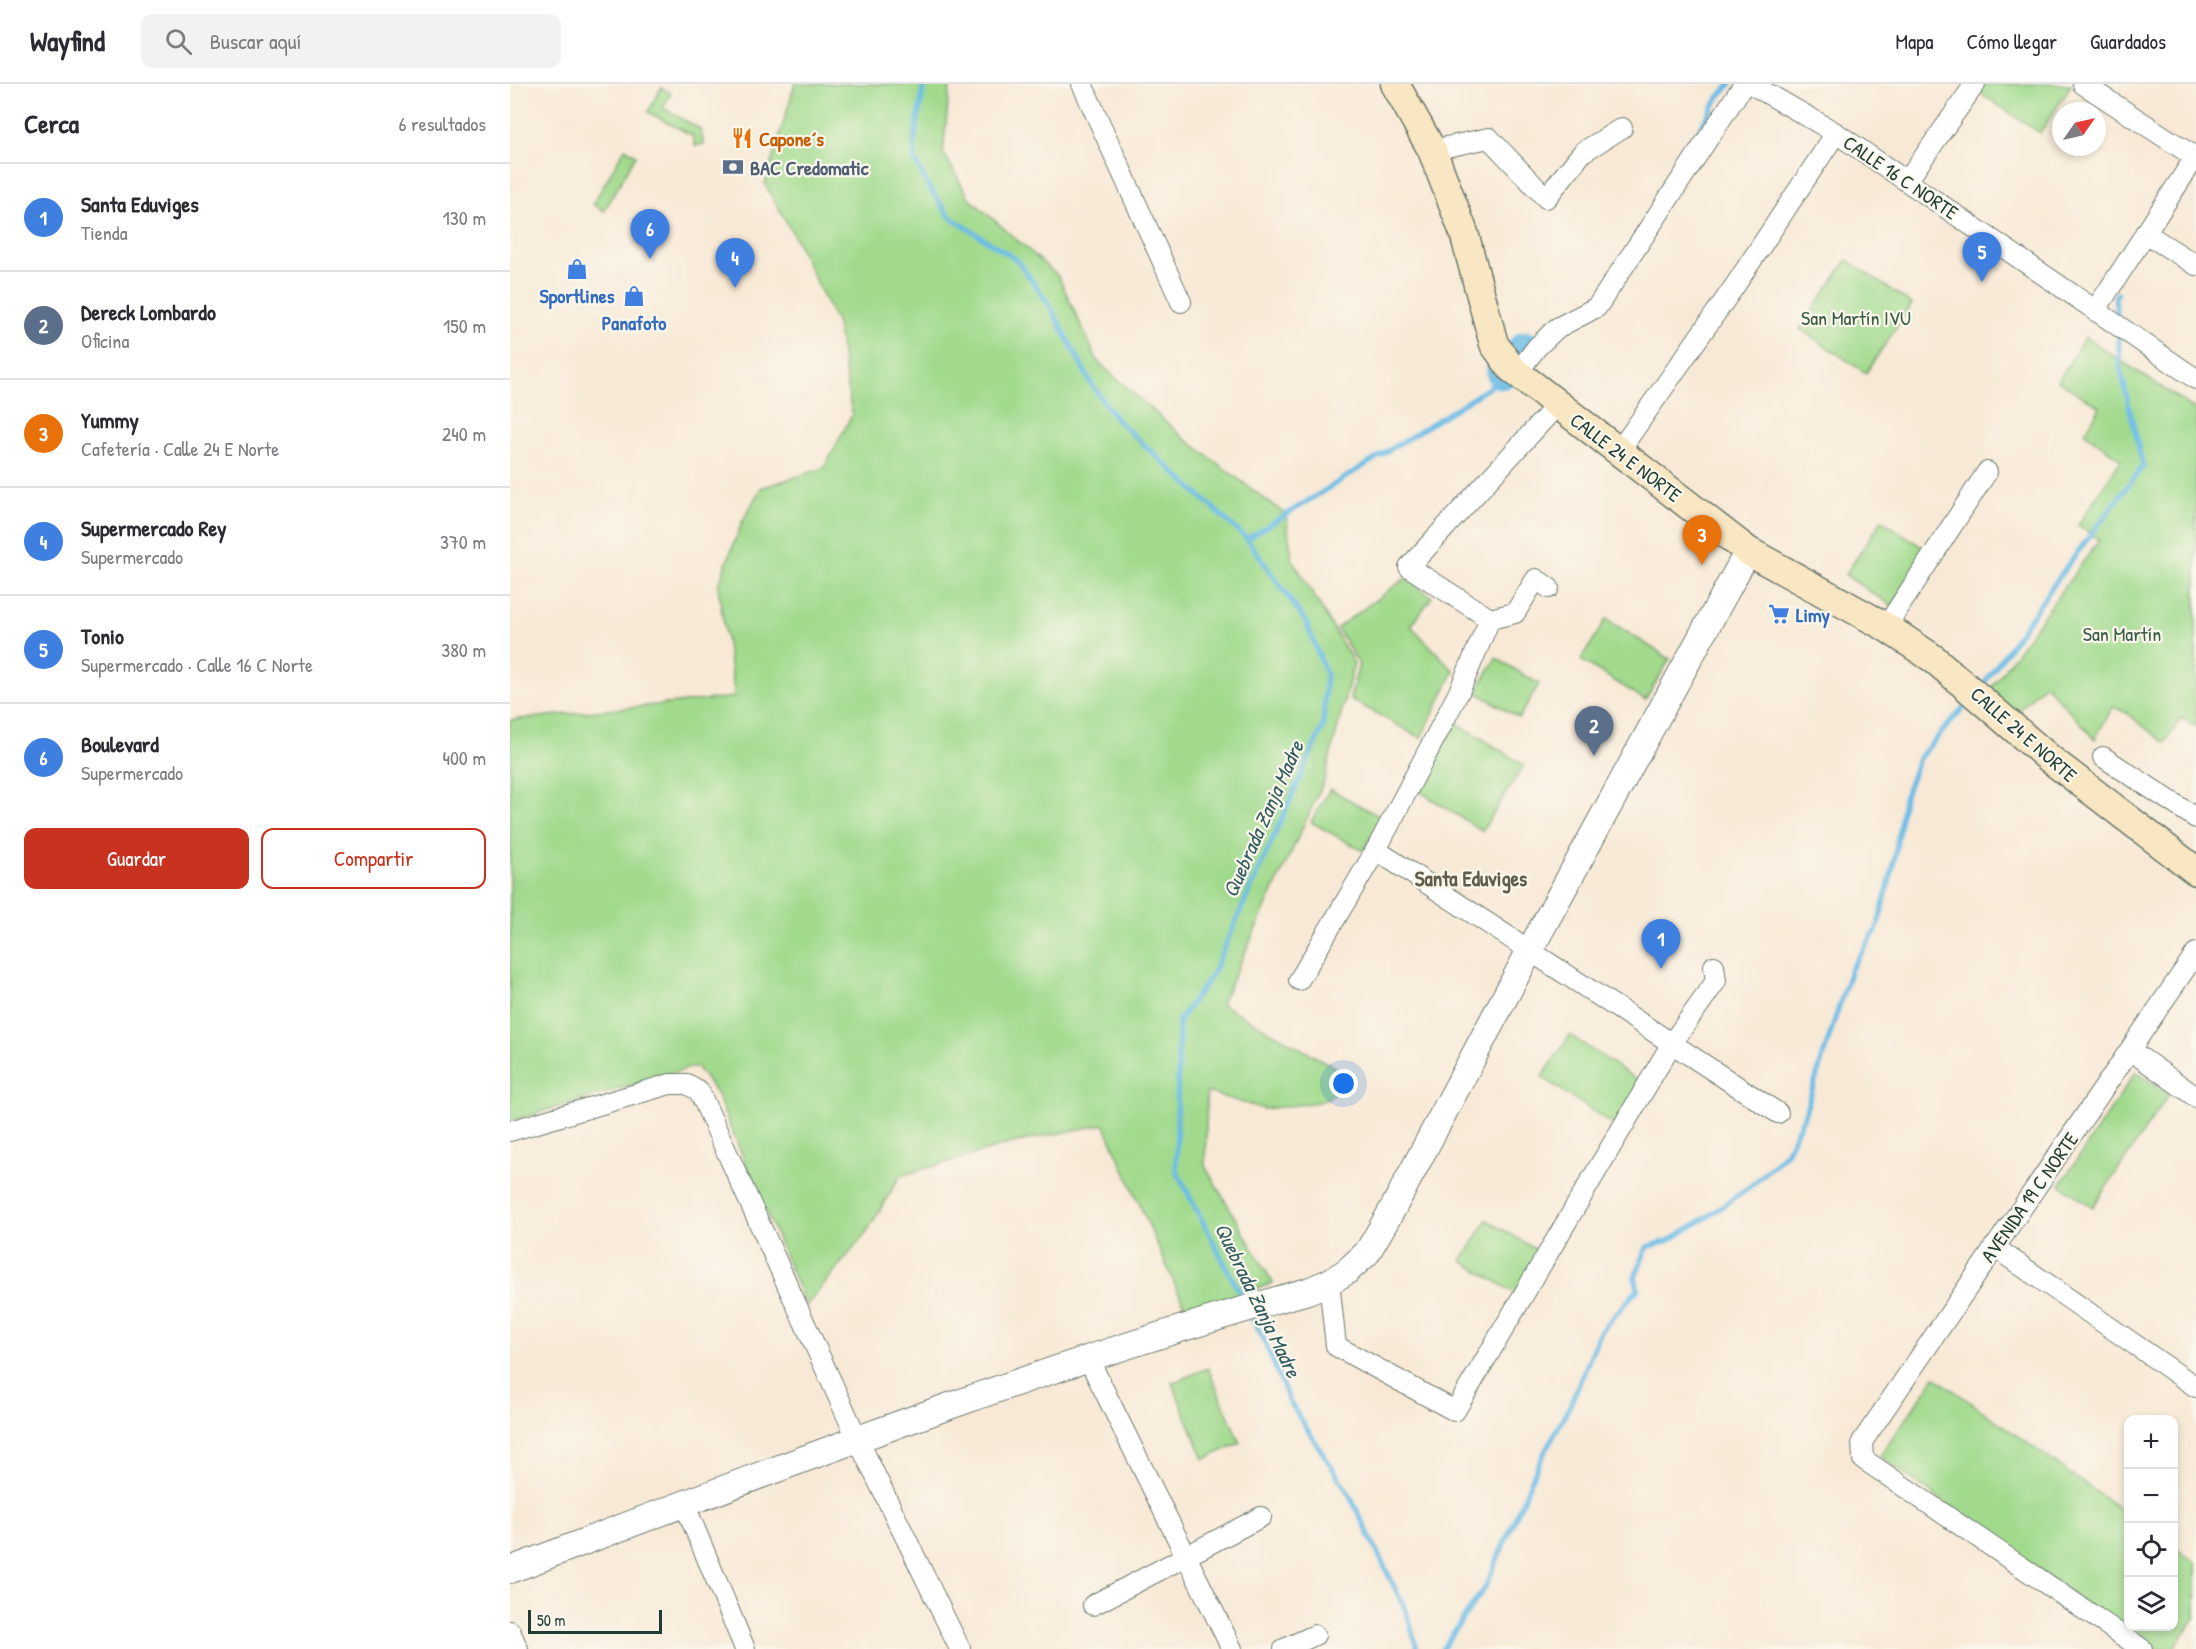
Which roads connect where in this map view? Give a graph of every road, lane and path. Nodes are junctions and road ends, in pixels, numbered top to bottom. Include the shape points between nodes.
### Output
1 (1082, 84) edge
2 (1395, 84) edge
3 (1744, 84) edge
4 (1975, 84) edge
5 (2083, 84) edge
6 (1762, 87) edge
7 (1622, 128) dead end
8 (1836, 133) junction
9 (1432, 150) junction
10 (2196, 156) edge
11 (1907, 181) junction
12 (2146, 234) junction
13 (2196, 266) edge
14 (1180, 302) dead end
15 (2100, 315) junction
16 (1515, 371) junction
17 (2196, 379) edge
18 (1557, 405) junction
19 (1619, 451) junction
20 (1987, 472) dead end
21 (1748, 551) junction
22 (1549, 588) dead end
23 (1490, 619) junction
24 (1886, 627) junction
25 (2103, 757) dead end
26 (2196, 818) edge
27 (1376, 850) junction
28 (2196, 871) edge
29 (1530, 950) junction
30 (2196, 953) edge
31 (1714, 966) dead end
32 (1299, 980) dead end
33 (1672, 1043) junction
34 (2130, 1050) junction
35 (2196, 1097) edge
36 (1778, 1113) dead end
37 (510, 1131) edge
38 (1994, 1247) junction
39 (1329, 1282) junction
40 (1088, 1358) junction
41 (2196, 1387) edge
42 (857, 1438) junction
43 (684, 1503) junction
44 (1261, 1516) dead end
45 (1186, 1555) junction
46 (510, 1570) edge
47 (1093, 1605) dead end
48 (510, 1631) edge
49 (1315, 1635) dead end
50 (518, 1649) edge
51 (745, 1649) edge
52 (960, 1649) edge
53 (1232, 1649) edge
54 (1284, 1649) edge
55 (2142, 1649) edge

1 - 14 street
2 - 9 main road, CALLE 24 E NORTE
3 - 16 street via 1598,307 1557,328
4 - 11 street
5 - 10 street
6 - 8 street, CALLE 16 C NORTE
7 - 9 street via 1583,152 1546,198 1489,138
8 - 11 street, CALLE 16 C NORTE
8 - 19 street
9 - 16 main road, CALLE 24 E NORTE via 1464,233 1494,344
10 - 12 street
11 - 15 street, CALLE 16 C NORTE
12 - 13 street
12 - 15 street
15 - 17 street, CALLE 16 C NORTE
16 - 18 main road, CALLE 24 E NORTE
18 - 19 main road, CALLE 24 E NORTE
18 - 23 street via 1409,567
19 - 21 main road, CALLE 24 E NORTE
20 - 24 street
21 - 24 main road, CALLE 24 E NORTE
21 - 29 street
22 - 23 street via 1536,579 1515,614
23 - 27 street via 1459,692
24 - 28 main road, CALLE 24 E NORTE via 1935,659 2050,759
25 - 26 street
27 - 29 street
27 - 32 street
29 - 33 street
29 - 39 street via 1367,1253
30 - 34 street, AVENIDA 19 C NORTE
31 - 33 street via 1716,981
33 - 36 street
33 - 39 street via 1455,1411 1336,1346
34 - 35 street
34 - 38 street, AVENIDA 19 C NORTE
37 - 42 street via 670,1084 687,1084 699,1091
38 - 41 street
38 - 55 street, AVENIDA 19 C NORTE via 1862,1442 1863,1459
39 - 40 street
40 - 42 street
40 - 45 street
42 - 43 street
42 - 52 street
43 - 46 street
43 - 51 street
44 - 45 street
45 - 47 street
45 - 53 street
48 - 50 street
49 - 54 street

